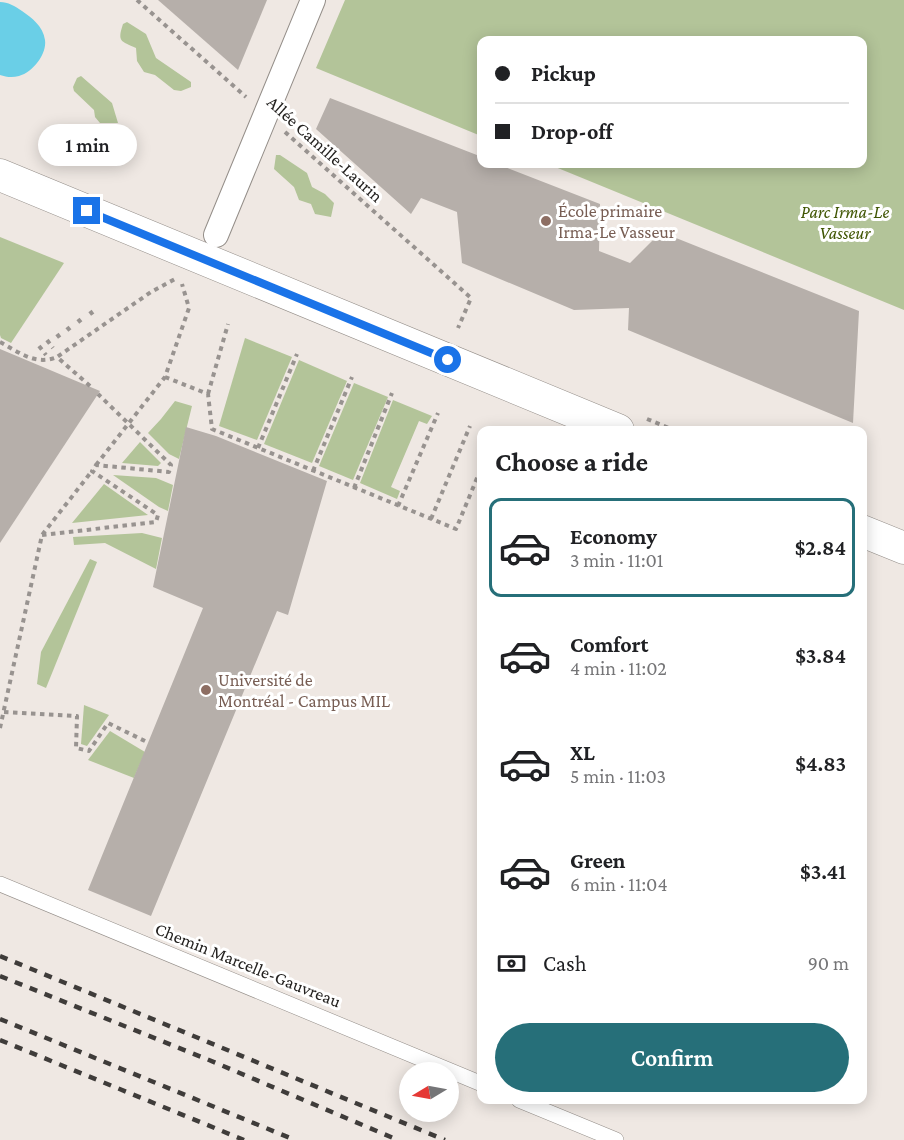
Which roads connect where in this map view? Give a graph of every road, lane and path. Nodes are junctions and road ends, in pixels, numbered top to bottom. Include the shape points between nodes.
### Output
1 (137, 0) edge
2 (313, 0) edge
3 (269, 107) junction
4 (0, 175) edge
5 (216, 235) dead end
6 (78, 319) dead end
7 (82, 324) dead end
8 (228, 324) dead end
9 (67, 327) dead end
10 (458, 328) dead end
11 (72, 333) dead end
12 (57, 334) dead end
13 (47, 340) dead end
14 (63, 341) dead end
15 (0, 342) edge
16 (39, 346) dead end
17 (54, 348) dead end
18 (297, 354) dead end
19 (46, 355) dead end
20 (57, 357) junction
21 (165, 377) junction
22 (352, 377) dead end
23 (90, 386) dead end
24 (392, 393) dead end
25 (98, 394) dead end
26 (208, 394) junction
27 (438, 413) dead end
28 (129, 422) junction
29 (470, 426) dead end
30 (608, 426) edge
31 (258, 448) junction
32 (96, 465) junction
33 (92, 471) junction
34 (313, 471) junction
35 (477, 478) edge
36 (354, 488) junction
37 (398, 506) junction
38 (431, 519) junction
39 (867, 533) edge
40 (42, 534) junction
41 (904, 548) edge
42 (4, 712) junction
43 (0, 728) edge
44 (149, 743) dead end
45 (0, 884) edge
46 (477, 1082) edge
47 (529, 1104) edge
48 (616, 1140) edge

1 - 3 path, Allée Camille-Laurin
2 - 3 street
3 - 5 street
3 - 10 path, Allée Camille-Laurin via 471,298
4 - 30 street
6 - 7 path
8 - 26 path
9 - 11 path
12 - 14 path
13 - 17 path
15 - 20 path via 29,358
16 - 19 path
18 - 31 path
20 - 21 path via 180,276 189,308
20 - 23 path
21 - 26 path
21 - 28 path
22 - 34 path
24 - 36 path
25 - 28 path
26 - 31 path via 212,429
27 - 37 path
28 - 32 path
28 - 32 path via 171,465 170,472
29 - 38 path
31 - 34 path
32 - 33 path
33 - 40 path
33 - 40 path via 158,515 156,522
34 - 36 path
35 - 38 path via 456,529
36 - 37 path
37 - 38 path
39 - 41 street
40 - 42 path
42 - 43 path
42 - 44 path via 77,716 76,748 89,751 108,723
45 - 46 lane, Chemin Marcelle-Gauvreau
47 - 48 lane

